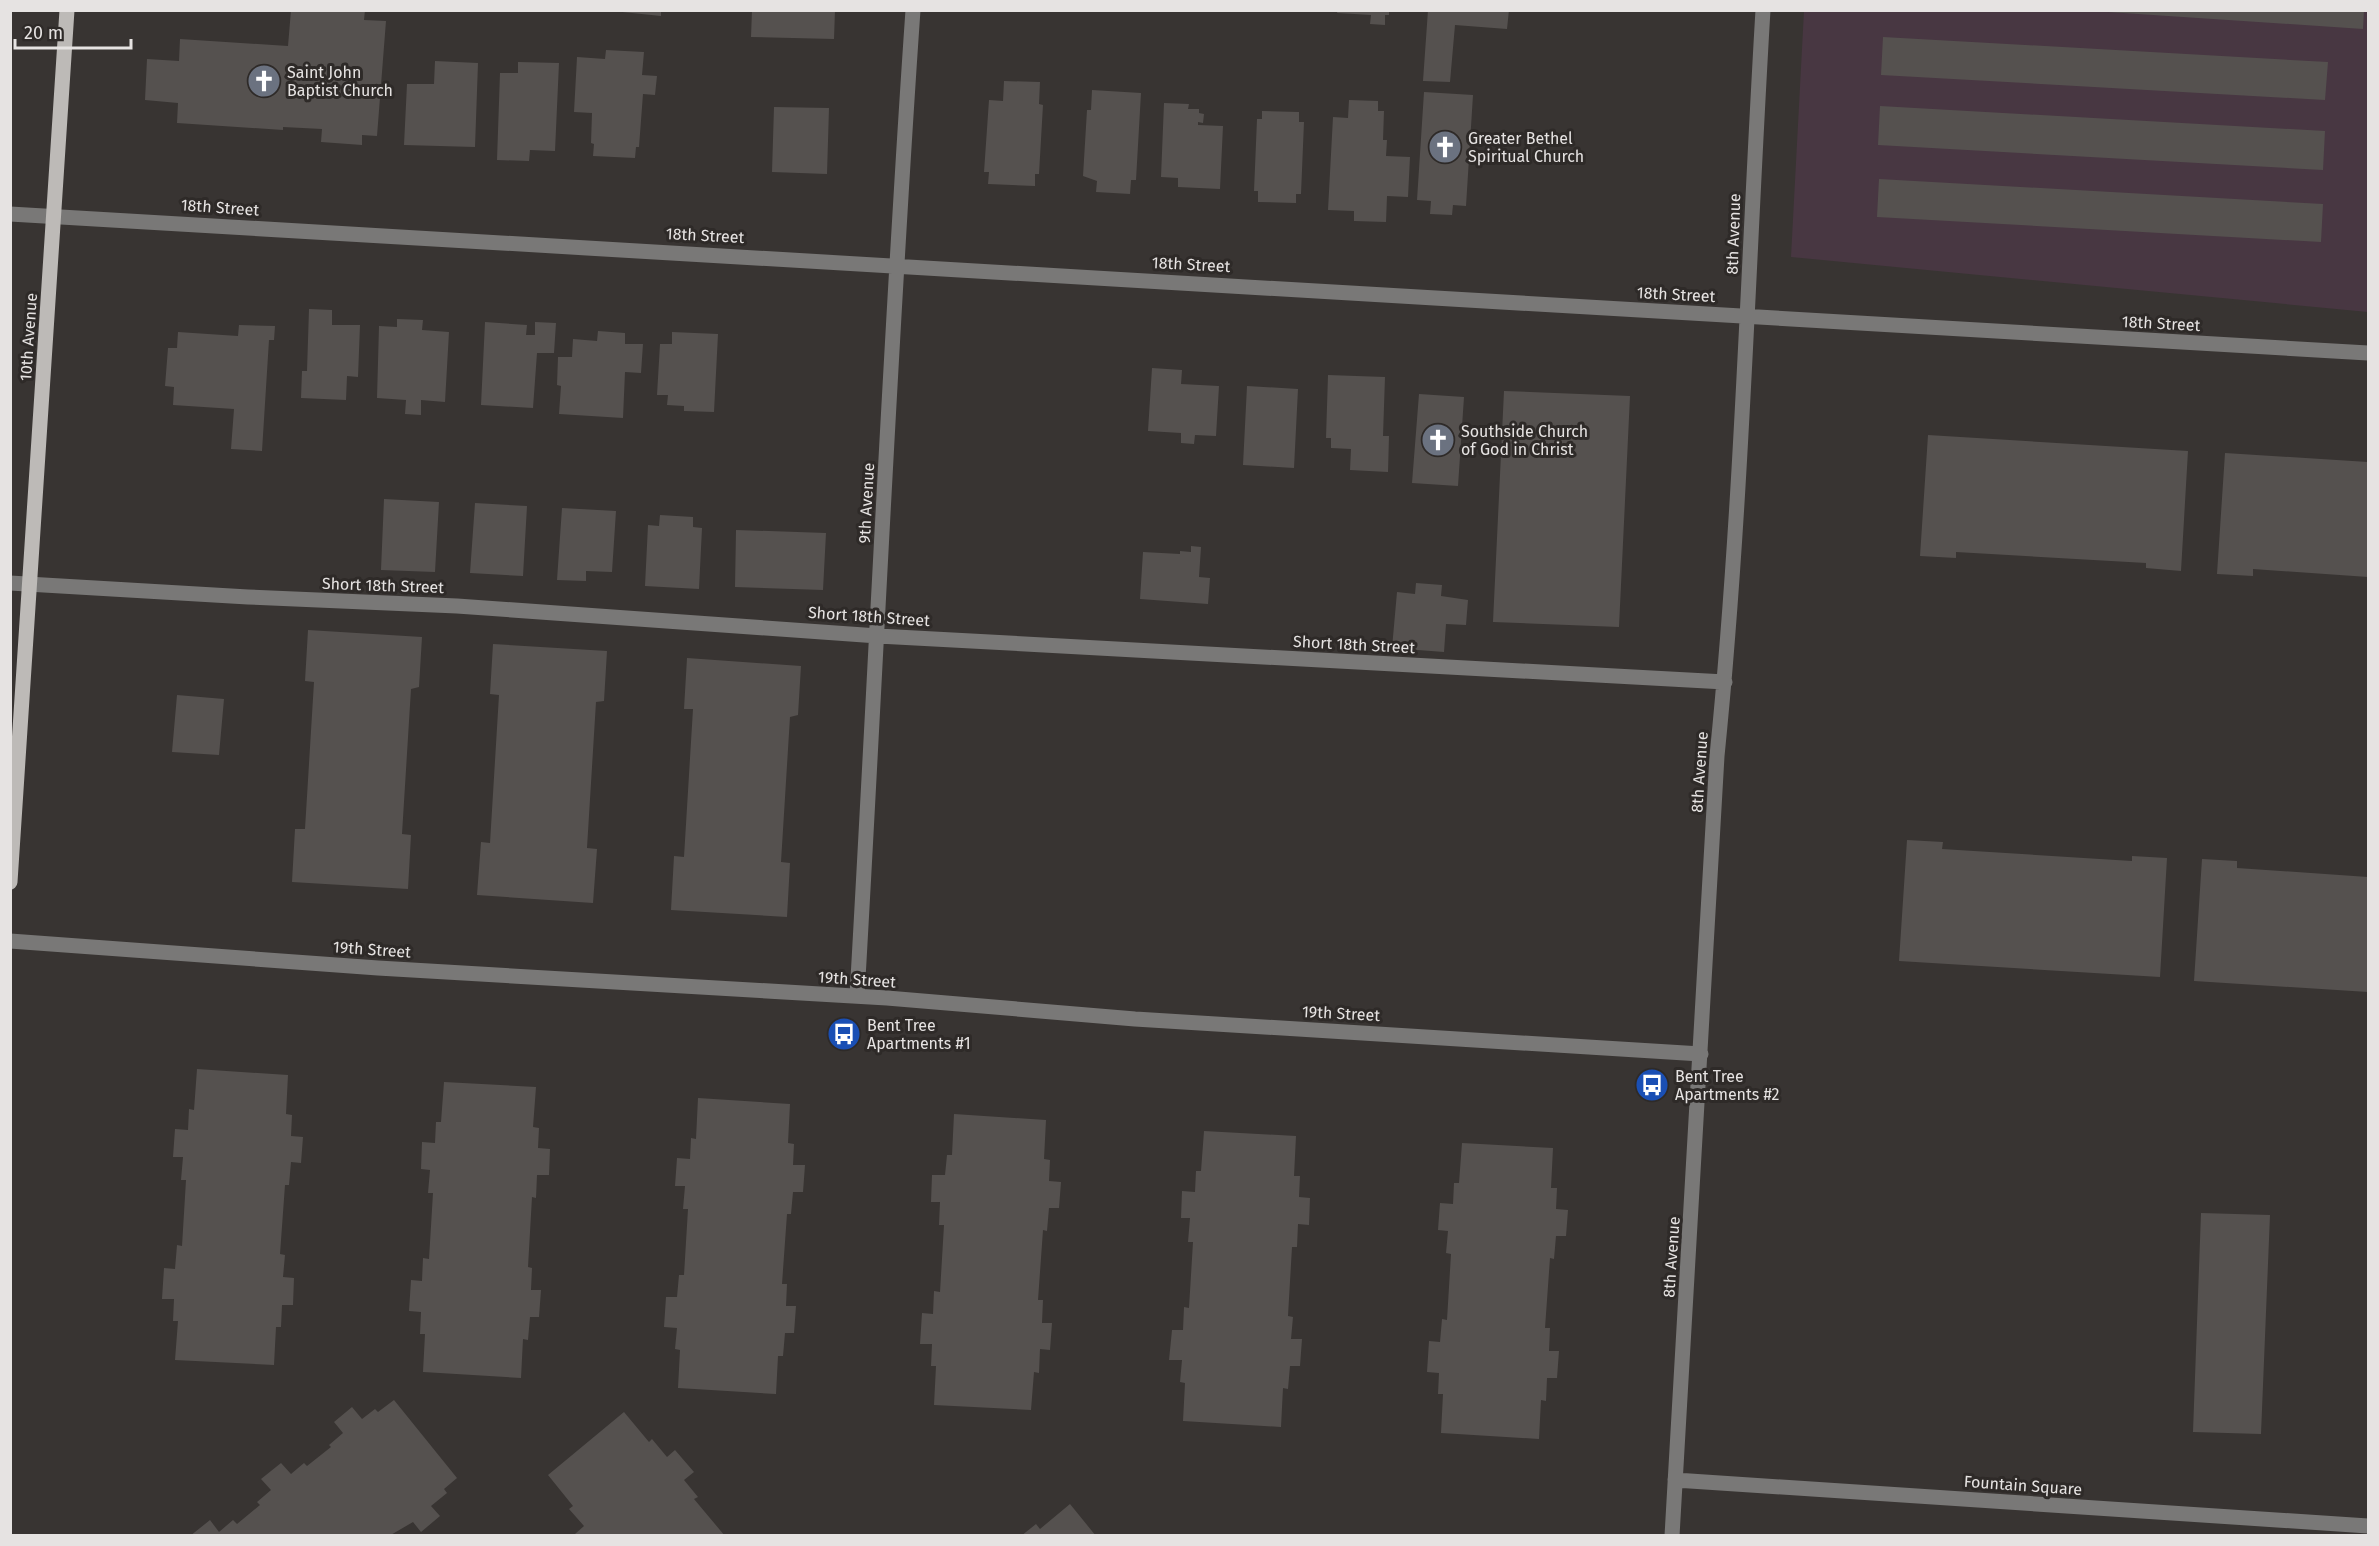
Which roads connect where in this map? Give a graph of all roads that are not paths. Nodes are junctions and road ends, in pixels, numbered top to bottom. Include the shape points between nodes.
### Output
1 (67, 10) edge
2 (913, 10) edge
3 (1763, 10) edge
4 (10, 214) edge
5 (54, 216) junction
6 (895, 264) junction
7 (1748, 316) junction
8 (2368, 353) edge
9 (10, 582) edge
10 (31, 583) junction
11 (879, 636) junction
12 (1725, 682) junction
13 (10, 882) edge
14 (10, 941) edge
15 (857, 996) junction
16 (1701, 1054) junction
17 (1675, 1480) junction
18 (2368, 1526) edge
19 (1672, 1536) edge

1 - 5 main road, 10th Avenue
2 - 6 street, 9th Avenue
3 - 7 street, 8th Avenue
4 - 5 street, 18th Street
5 - 6 street, 18th Street
5 - 10 main road, 10th Avenue
6 - 7 street, 18th Street
6 - 11 street, 9th Avenue
7 - 8 street, 18th Street
7 - 12 street, 8th Avenue
9 - 10 street, Short 18th Street
10 - 11 street, Short 18th Street via 457,606
10 - 13 main road, 10th Avenue
11 - 12 street, Short 18th Street
11 - 15 street, 9th Avenue
12 - 16 street, 8th Avenue via 1717,756
14 - 15 street, 19th Street via 378,968
15 - 16 street, 19th Street via 1135,1019
16 - 17 street, 8th Avenue
17 - 18 street, Fountain Square
17 - 19 street, 8th Avenue

